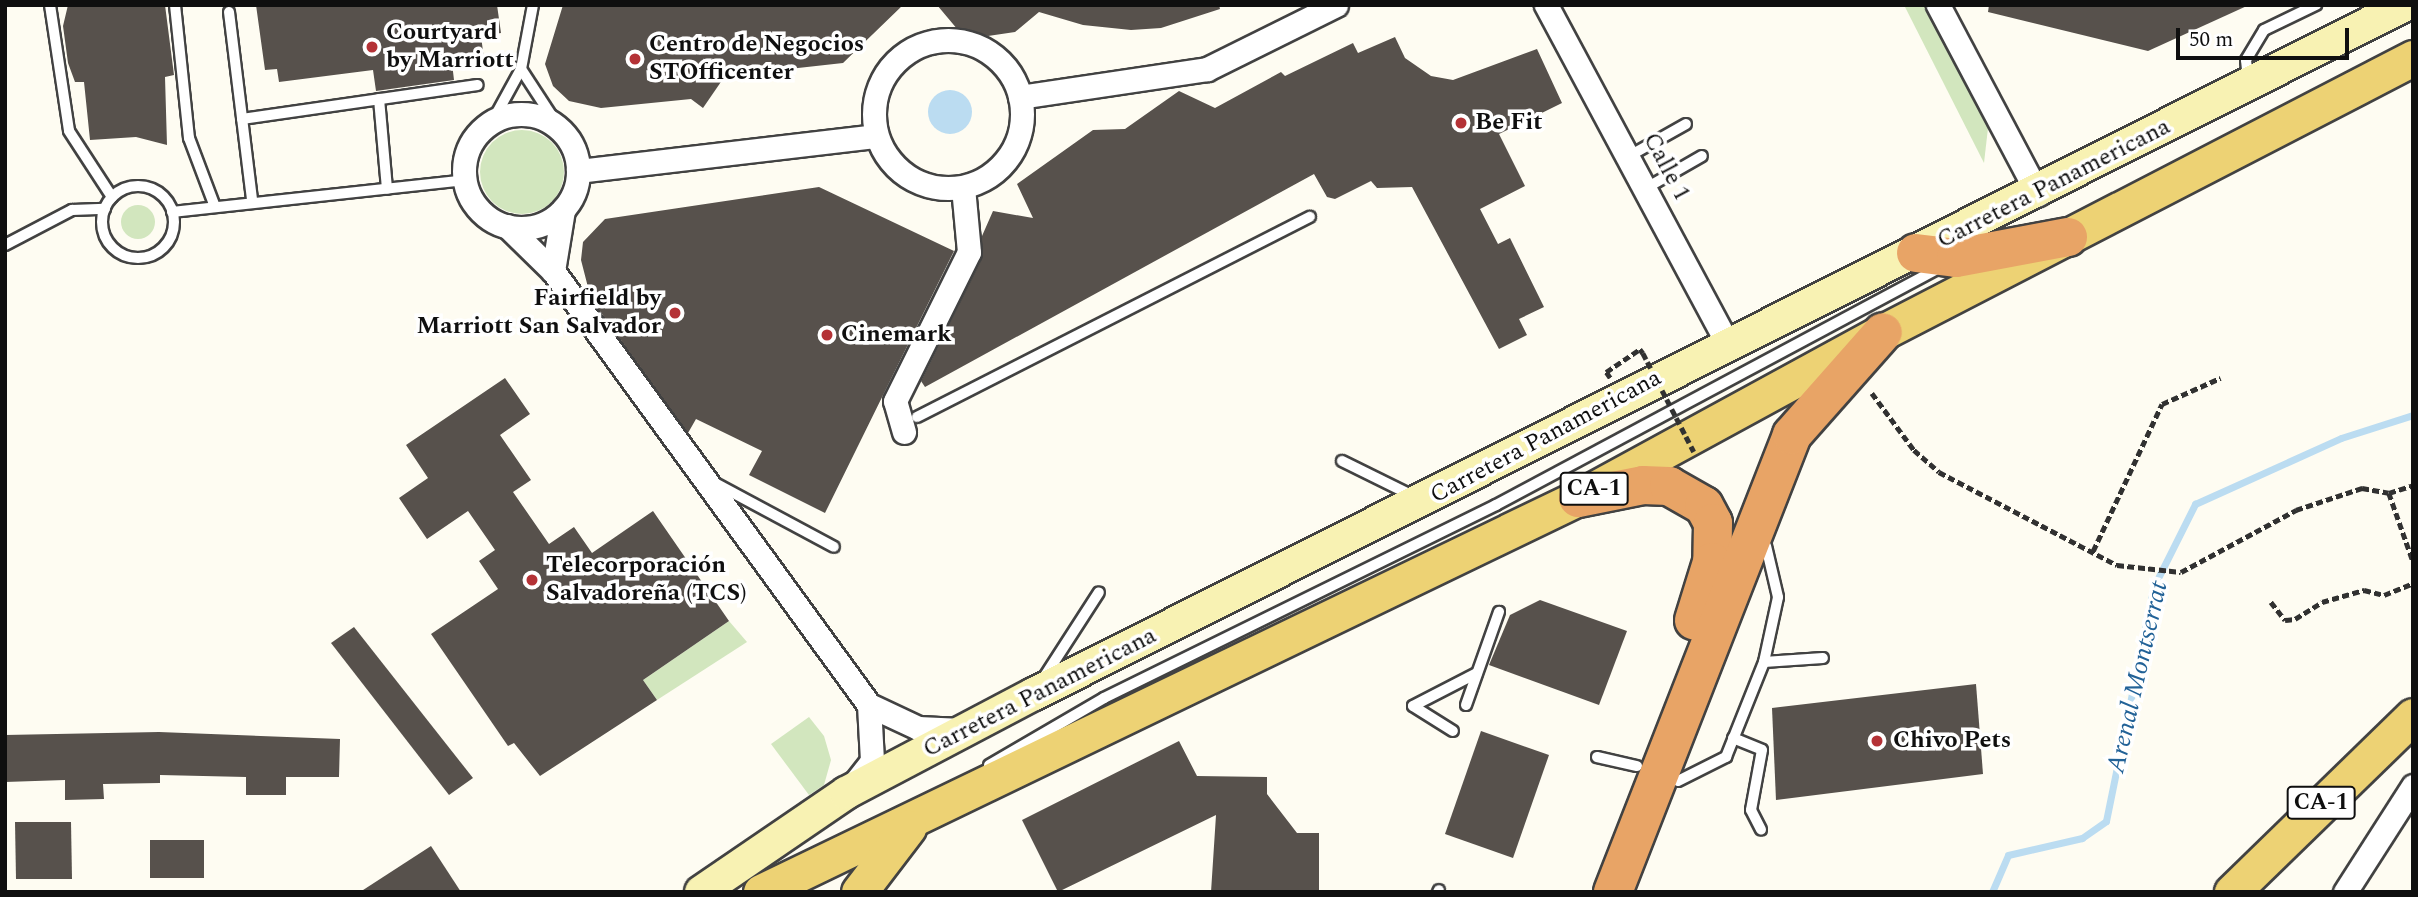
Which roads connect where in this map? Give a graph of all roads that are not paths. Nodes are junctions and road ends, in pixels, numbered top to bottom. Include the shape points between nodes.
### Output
1 (50, 5) edge
2 (175, 5) edge
3 (533, 5) edge
4 (1336, 5) edge
5 (1526, 5) edge
6 (1938, 5) edge
7 (2316, 5) edge
8 (2405, 5) edge
9 (229, 12) dead end
10 (1549, 13) edge
11 (2413, 58) edge
12 (521, 69) junction
13 (478, 85) dead end
14 (2249, 85) junction
15 (1020, 97) junction
16 (379, 99) junction
17 (242, 118) junction
18 (492, 122) junction
19 (1686, 124) dead end
20 (562, 132) junction
21 (876, 136) junction
22 (1631, 155) junction
23 (1702, 156) dead end
24 (578, 171) junction
25 (464, 180) junction
26 (963, 187) junction
27 (1647, 187) junction
28 (387, 189) junction
29 (2038, 194) junction
30 (112, 197) junction
31 (252, 200) junction
32 (214, 204) junction
33 (105, 209) junction
34 (563, 210) junction
35 (172, 212) junction
36 (1310, 217) dead end
37 (507, 226) junction
38 (2068, 237) junction
39 (5, 246) edge
40 (1916, 253) junction
41 (1956, 258) junction
42 (553, 271) junction
43 (1883, 332) junction
44 (1727, 342) junction
45 (1818, 406) junction
46 (910, 424) joint
47 (1342, 461) dead end
48 (706, 478) junction
49 (1578, 498) junction
50 (1424, 501) junction
51 (1766, 546) junction
52 (834, 547) dead end
53 (1100, 592) dead end
54 (1499, 612) dead end
55 (1823, 658) dead end
56 (1764, 662) junction
57 (1477, 673) junction
58 (1034, 694) junction
59 (869, 705) junction
60 (1466, 705) dead end
61 (2413, 716) edge
62 (966, 730) junction
63 (1453, 732) dead end
64 (1733, 738) junction
65 (1597, 757) dead end
66 (1637, 766) junction
67 (1678, 780) junction
68 (846, 793) junction
69 (2410, 794) edge
70 (939, 806) junction
71 (1761, 830) dead end
72 (701, 892) edge
73 (761, 892) edge
74 (859, 892) edge
75 (1586, 892) edge
76 (1613, 892) edge
77 (1641, 892) edge
78 (2232, 892) edge
79 (2345, 892) edge

1 - 30 lane via 69,131
2 - 32 lane via 189,138
3 - 12 lane
4 - 15 street via 1207,69
5 - 10 street, Calle 1
6 - 29 street
7 - 14 lane via 2264,30 2246,60
8 - 14 street, Carretera Panamericana
9 - 17 lane
10 - 22 street, Calle 1
11 - 38 main road, CA-1
12 - 18 lane
12 - 20 lane
13 - 16 lane
14 - 29 street, Carretera Panamericana
15 - 21 street via 1007,68 988,51 953,40 928,43 905,53 881,81 874,105
15 - 26 street via 1022,124 1010,156 994,173
16 - 17 lane
16 - 28 lane
17 - 31 lane
18 - 20 street via 529,115
18 - 25 street via 469,149
19 - 22 lane
20 - 24 street via 574,150
21 - 24 street
21 - 26 street via 890,162 907,176 940,188
22 - 27 street, Calle 1
23 - 27 lane
24 - 34 street
25 - 28 lane
25 - 37 street via 479,209
26 - 46 street via 969,251 895,401
27 - 44 street, Calle 1
28 - 31 lane
29 - 40 street, Carretera Panamericana
30 - 33 lane
30 - 35 lane via 130,187 145,187 163,197
31 - 32 lane
32 - 35 lane
33 - 35 lane via 102,225 108,242 136,257 167,243
33 - 39 lane via 72,210
34 - 37 street via 535,226
34 - 42 street
36 - 46 lane
37 - 42 street
38 - 41 highway
38 - 43 main road, CA-1
40 - 41 highway
40 - 44 street, Carretera Panamericana
41 - 70 lane via 1509,499 1031,737
42 - 48 street
43 - 45 highway via 1852,361
43 - 49 main road, CA-1
44 - 50 street, Carretera Panamericana
45 - 51 highway
45 - 76 highway via 1792,435
47 - 50 lane
48 - 52 lane
48 - 59 street
49 - 66 highway via 1643,485 1669,486 1691,494 1713,523 1708,585
49 - 70 main road, CA-1
50 - 58 street, Carretera Panamericana
51 - 56 lane via 1778,597
51 - 67 highway
53 - 58 lane
54 - 57 lane
55 - 56 lane
56 - 64 lane
57 - 60 lane
57 - 63 lane via 1413,706
58 - 62 street, Carretera Panamericana
59 - 62 street via 918,728
59 - 68 street via 872,761
61 - 78 main road, CA-1
62 - 68 street, Carretera Panamericana
64 - 67 lane via 1726,757
64 - 71 lane via 1762,750 1751,810
65 - 66 lane
66 - 75 highway
67 - 77 highway
68 - 72 street, Carretera Panamericana
69 - 79 street
70 - 73 main road, CA-1
70 - 74 main road via 878,861

